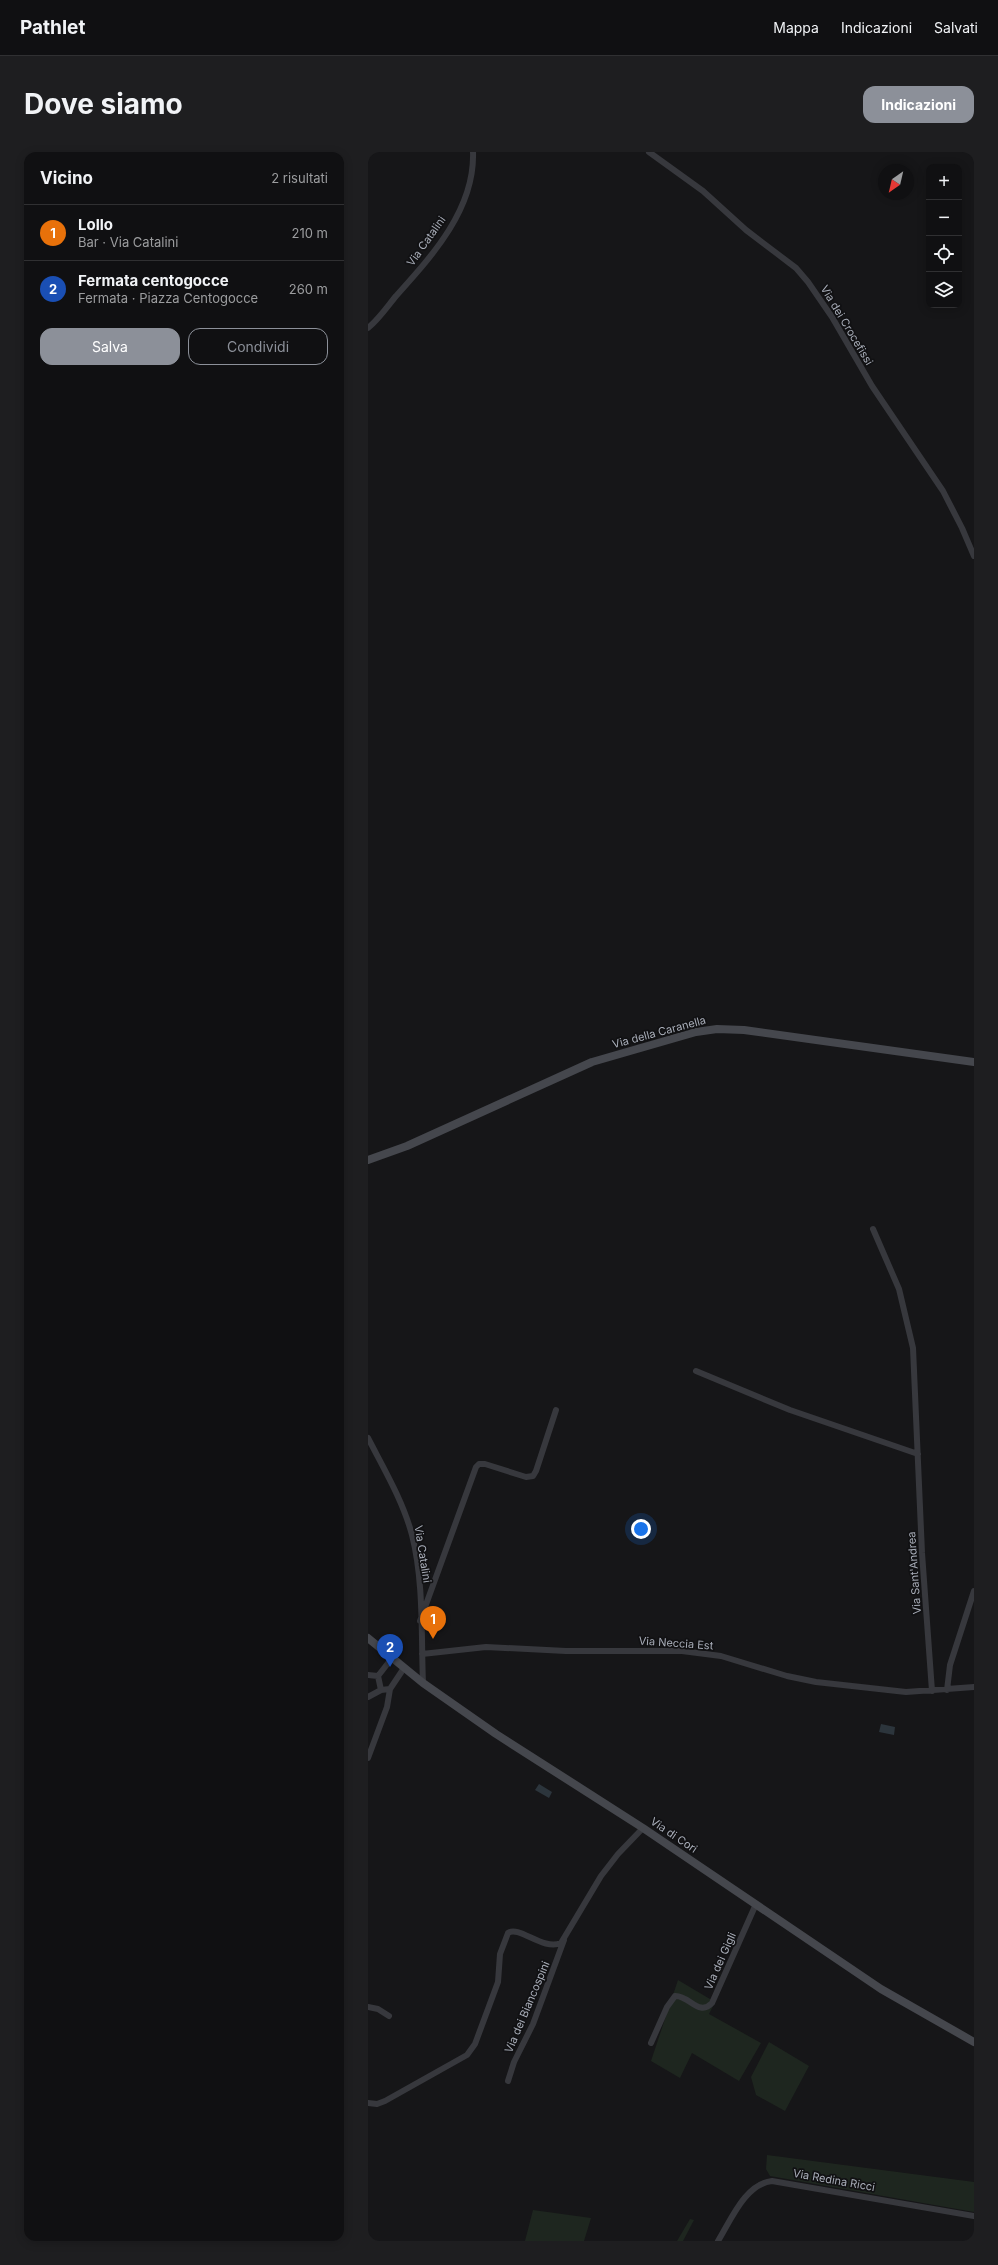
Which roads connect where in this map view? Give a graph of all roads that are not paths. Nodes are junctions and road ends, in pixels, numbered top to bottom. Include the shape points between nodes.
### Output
1 (473, 152) edge
2 (649, 152) edge
3 (368, 328) edge
4 (974, 556) edge
5 (974, 1062) edge
6 (368, 1160) edge
7 (873, 1229) dead end
8 (696, 1371) dead end
9 (556, 1410) dead end
10 (368, 1438) edge
11 (918, 1454) junction
12 (974, 1591) edge
13 (420, 1621) junction
14 (368, 1638) edge
15 (422, 1654) junction
16 (392, 1658) junction
17 (404, 1668) junction
18 (368, 1675) edge
19 (378, 1676) junction
20 (423, 1683) junction
21 (974, 1687) edge
22 (390, 1689) junction
23 (380, 1690) junction
24 (947, 1690) junction
25 (932, 1691) junction
26 (368, 1697) edge
27 (368, 1758) edge
28 (643, 1828) junction
29 (756, 1904) junction
30 (564, 1940) junction
31 (368, 2007) edge
32 (389, 2016) dead end
33 (974, 2042) edge
34 (651, 2044) dead end
35 (508, 2081) dead end
36 (368, 2103) edge
37 (974, 2216) edge
38 (718, 2241) edge

1 - 3 street, Via Catalini via 470,185 447,232 424,265
2 - 4 street, Via dei Crocefissi via 703,191 746,230 796,268 808,282 829,311 872,386 943,491
5 - 6 main road, Via della Caranella via 744,1030 708,1030 584,1065 407,1146
7 - 11 street, Via Sant'Andrea via 899,1289 911,1335
8 - 11 street via 790,1410
9 - 13 street via 533,1476 526,1477 485,1464 476,1467
10 - 13 street, Via Catalini via 397,1496 410,1529 416,1560
11 - 25 street, Via Sant'Andrea
12 - 24 street via 950,1665
13 - 15 street, Via Catalini
14 - 16 main road, Via di Cori
15 - 20 street, Via Catalini
15 - 25 street, Via Neccia Est via 486,1647 566,1651 682,1651 721,1656 806,1680 899,1691
16 - 17 main road, Via di Cori
16 - 19 street
17 - 20 main road, Via di Cori
17 - 22 street
18 - 19 street
19 - 23 street
20 - 28 main road, Via di Cori
21 - 24 street, Via Neccia Est
22 - 23 street
22 - 27 street via 387,1707
23 - 26 street
24 - 25 street, Via Neccia Est
28 - 29 main road, Via di Cori
28 - 30 street, Via dei Biancospini via 601,1876
29 - 33 main road, Via di Cori via 893,1996
29 - 34 street, Via dei Gigli via 712,2003 707,2008 702,2008 680,1996 675,1996 667,2007
30 - 35 street, Via dei Biancospini via 533,2024 514,2062
30 - 36 street, Via dei Biancospini via 557,1945 550,1945 515,1931 510,1932 500,1954 497,1986 475,2044 469,2053 384,2101 377,2104
31 - 32 street via 378,2009
37 - 38 street, Via Redina Ricci via 772,2180 759,2184 747,2195

